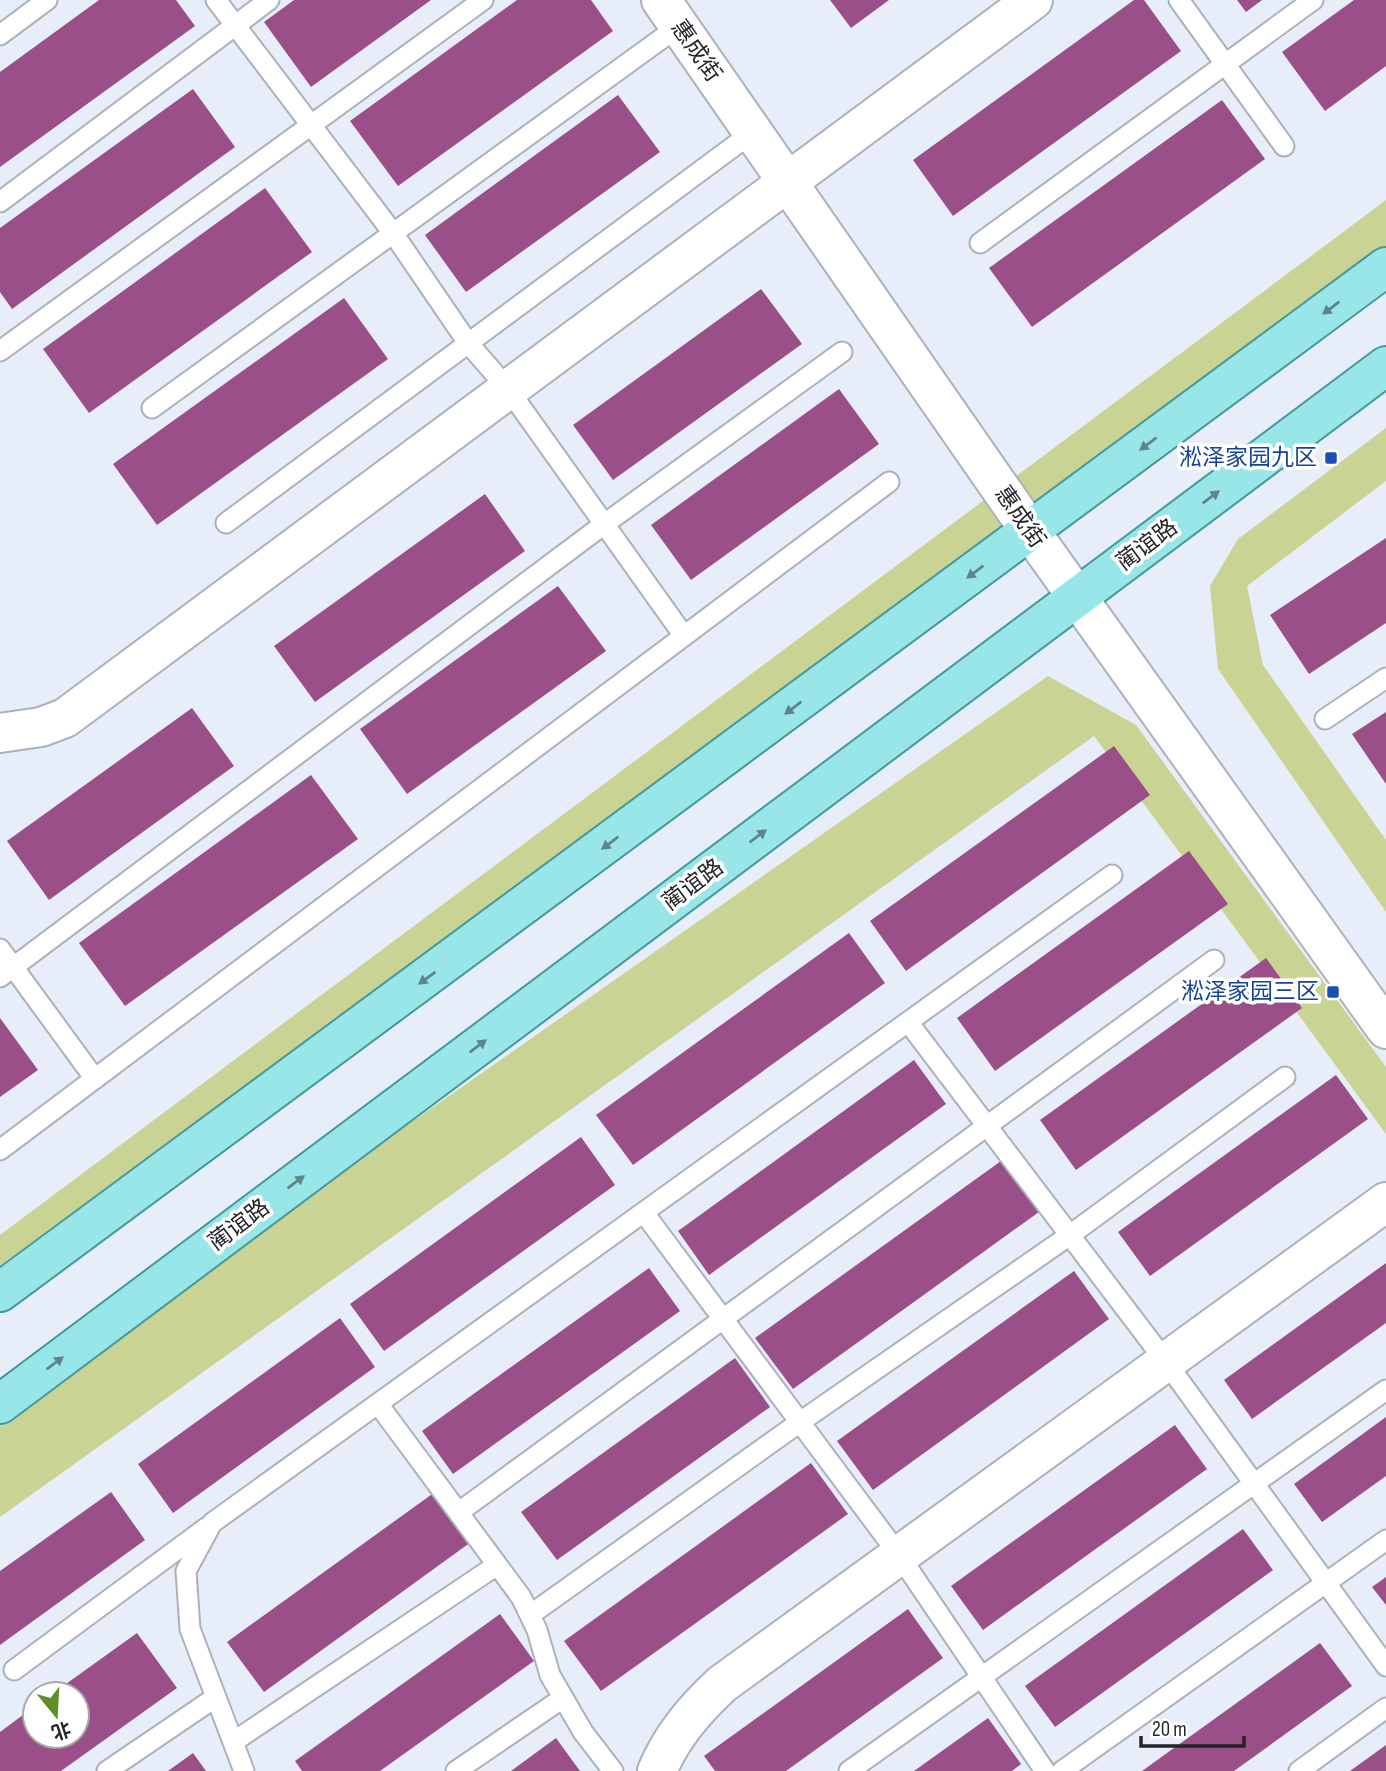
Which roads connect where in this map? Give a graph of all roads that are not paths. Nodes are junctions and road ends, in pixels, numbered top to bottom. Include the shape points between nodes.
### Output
1 (47, 0) edge
2 (216, 0) edge
3 (269, 0) edge
4 (483, 0) edge
5 (1033, 0) edge
6 (1179, 0) edge
7 (1313, 0) edge
8 (670, 13) edge
9 (235, 25) junction
10 (0, 35) edge
11 (1226, 65) junction
12 (312, 125) junction
13 (753, 132) junction
14 (1284, 146) dead end
15 (787, 183) junction
16 (0, 202) edge
17 (393, 233) junction
18 (980, 243) dead end
19 (1386, 267) edge
20 (468, 342) junction
21 (0, 350) edge
22 (842, 352) dead end
23 (1386, 366) edge
24 (508, 389) junction
25 (152, 408) dead end
26 (890, 482) dead end
27 (226, 523) dead end
28 (603, 525) junction
29 (1030, 531) junction
30 (1078, 596) junction
31 (684, 636) junction
32 (1386, 678) edge
33 (1325, 719) dead end
34 (0, 733) edge
35 (1112, 876) dead end
36 (0, 949) edge
37 (1214, 960) dead end
38 (0, 977) edge
39 (908, 1022) junction
40 (1386, 1029) edge
41 (1285, 1077) dead end
42 (95, 1079) junction
43 (988, 1126) junction
44 (0, 1150) edge
45 (1386, 1202) edge
46 (644, 1213) junction
47 (1070, 1235) junction
48 (0, 1293) edge
49 (723, 1319) junction
50 (1166, 1362) junction
51 (1386, 1390) edge
52 (0, 1404) edge
53 (379, 1404) junction
54 (800, 1422) junction
55 (1254, 1483) junction
56 (459, 1512) junction
57 (212, 1523) junction
58 (1386, 1540) edge
59 (899, 1555) junction
60 (497, 1564) junction
61 (1326, 1583) junction
62 (530, 1615) junction
63 (1386, 1666) edge
64 (14, 1670) dead end
65 (982, 1678) junction
66 (216, 1698) junction
67 (564, 1698) junction
68 (1386, 1708) edge
69 (233, 1742) junction
70 (107, 1771) edge
71 (244, 1771) edge
72 (456, 1771) edge
73 (613, 1771) edge
74 (657, 1771) edge
75 (849, 1771) edge
76 (1045, 1771) edge
77 (1062, 1771) edge
78 (1299, 1771) edge

1 - 10 lane
2 - 9 lane
3 - 9 lane
4 - 12 lane
5 - 15 street
6 - 11 lane
7 - 11 lane
8 - 13 street, 惠成街
8 - 17 lane
9 - 12 lane
9 - 16 lane
11 - 14 lane
11 - 18 lane
12 - 17 lane
12 - 21 lane
13 - 15 street, 惠成街
13 - 20 lane
15 - 24 street
15 - 29 street, 惠成街
17 - 20 lane
17 - 25 lane
19 -> 29 main road
20 - 24 lane
20 - 27 lane
22 - 28 lane
30 -> 23 main road, 蔺谊路
24 - 28 lane
24 - 34 street via 65,718
26 - 31 lane
28 - 31 lane
28 - 38 lane
29 - 30 street, 惠成街
29 -> 48 main road
30 - 40 street, 惠成街
52 -> 30 main road, 蔺谊路
31 - 42 lane
32 - 33 lane
35 - 39 lane
36 - 42 lane
37 - 43 lane
39 - 43 lane
39 - 46 lane
41 - 47 lane
42 - 44 lane
43 - 47 lane
43 - 49 lane
45 - 50 street
46 - 49 lane
46 - 53 lane
47 - 50 lane
47 - 54 lane
49 - 54 lane
49 - 56 lane
50 - 55 lane
50 - 59 street
51 - 55 lane
53 - 56 lane
53 - 57 lane
54 - 59 lane
54 - 62 lane
55 - 61 lane
55 - 65 lane
56 - 60 lane
57 - 64 lane
57 - 66 lane via 186,1571 190,1629
58 - 61 lane
59 - 65 lane
59 - 74 street via 699,1704
60 - 62 lane
60 - 69 lane
61 - 63 lane
61 - 77 lane
62 - 67 lane via 550,1675
65 - 75 lane
65 - 76 lane
66 - 69 lane
66 - 70 lane
67 - 72 lane
67 - 73 lane
68 - 78 lane
69 - 71 lane

